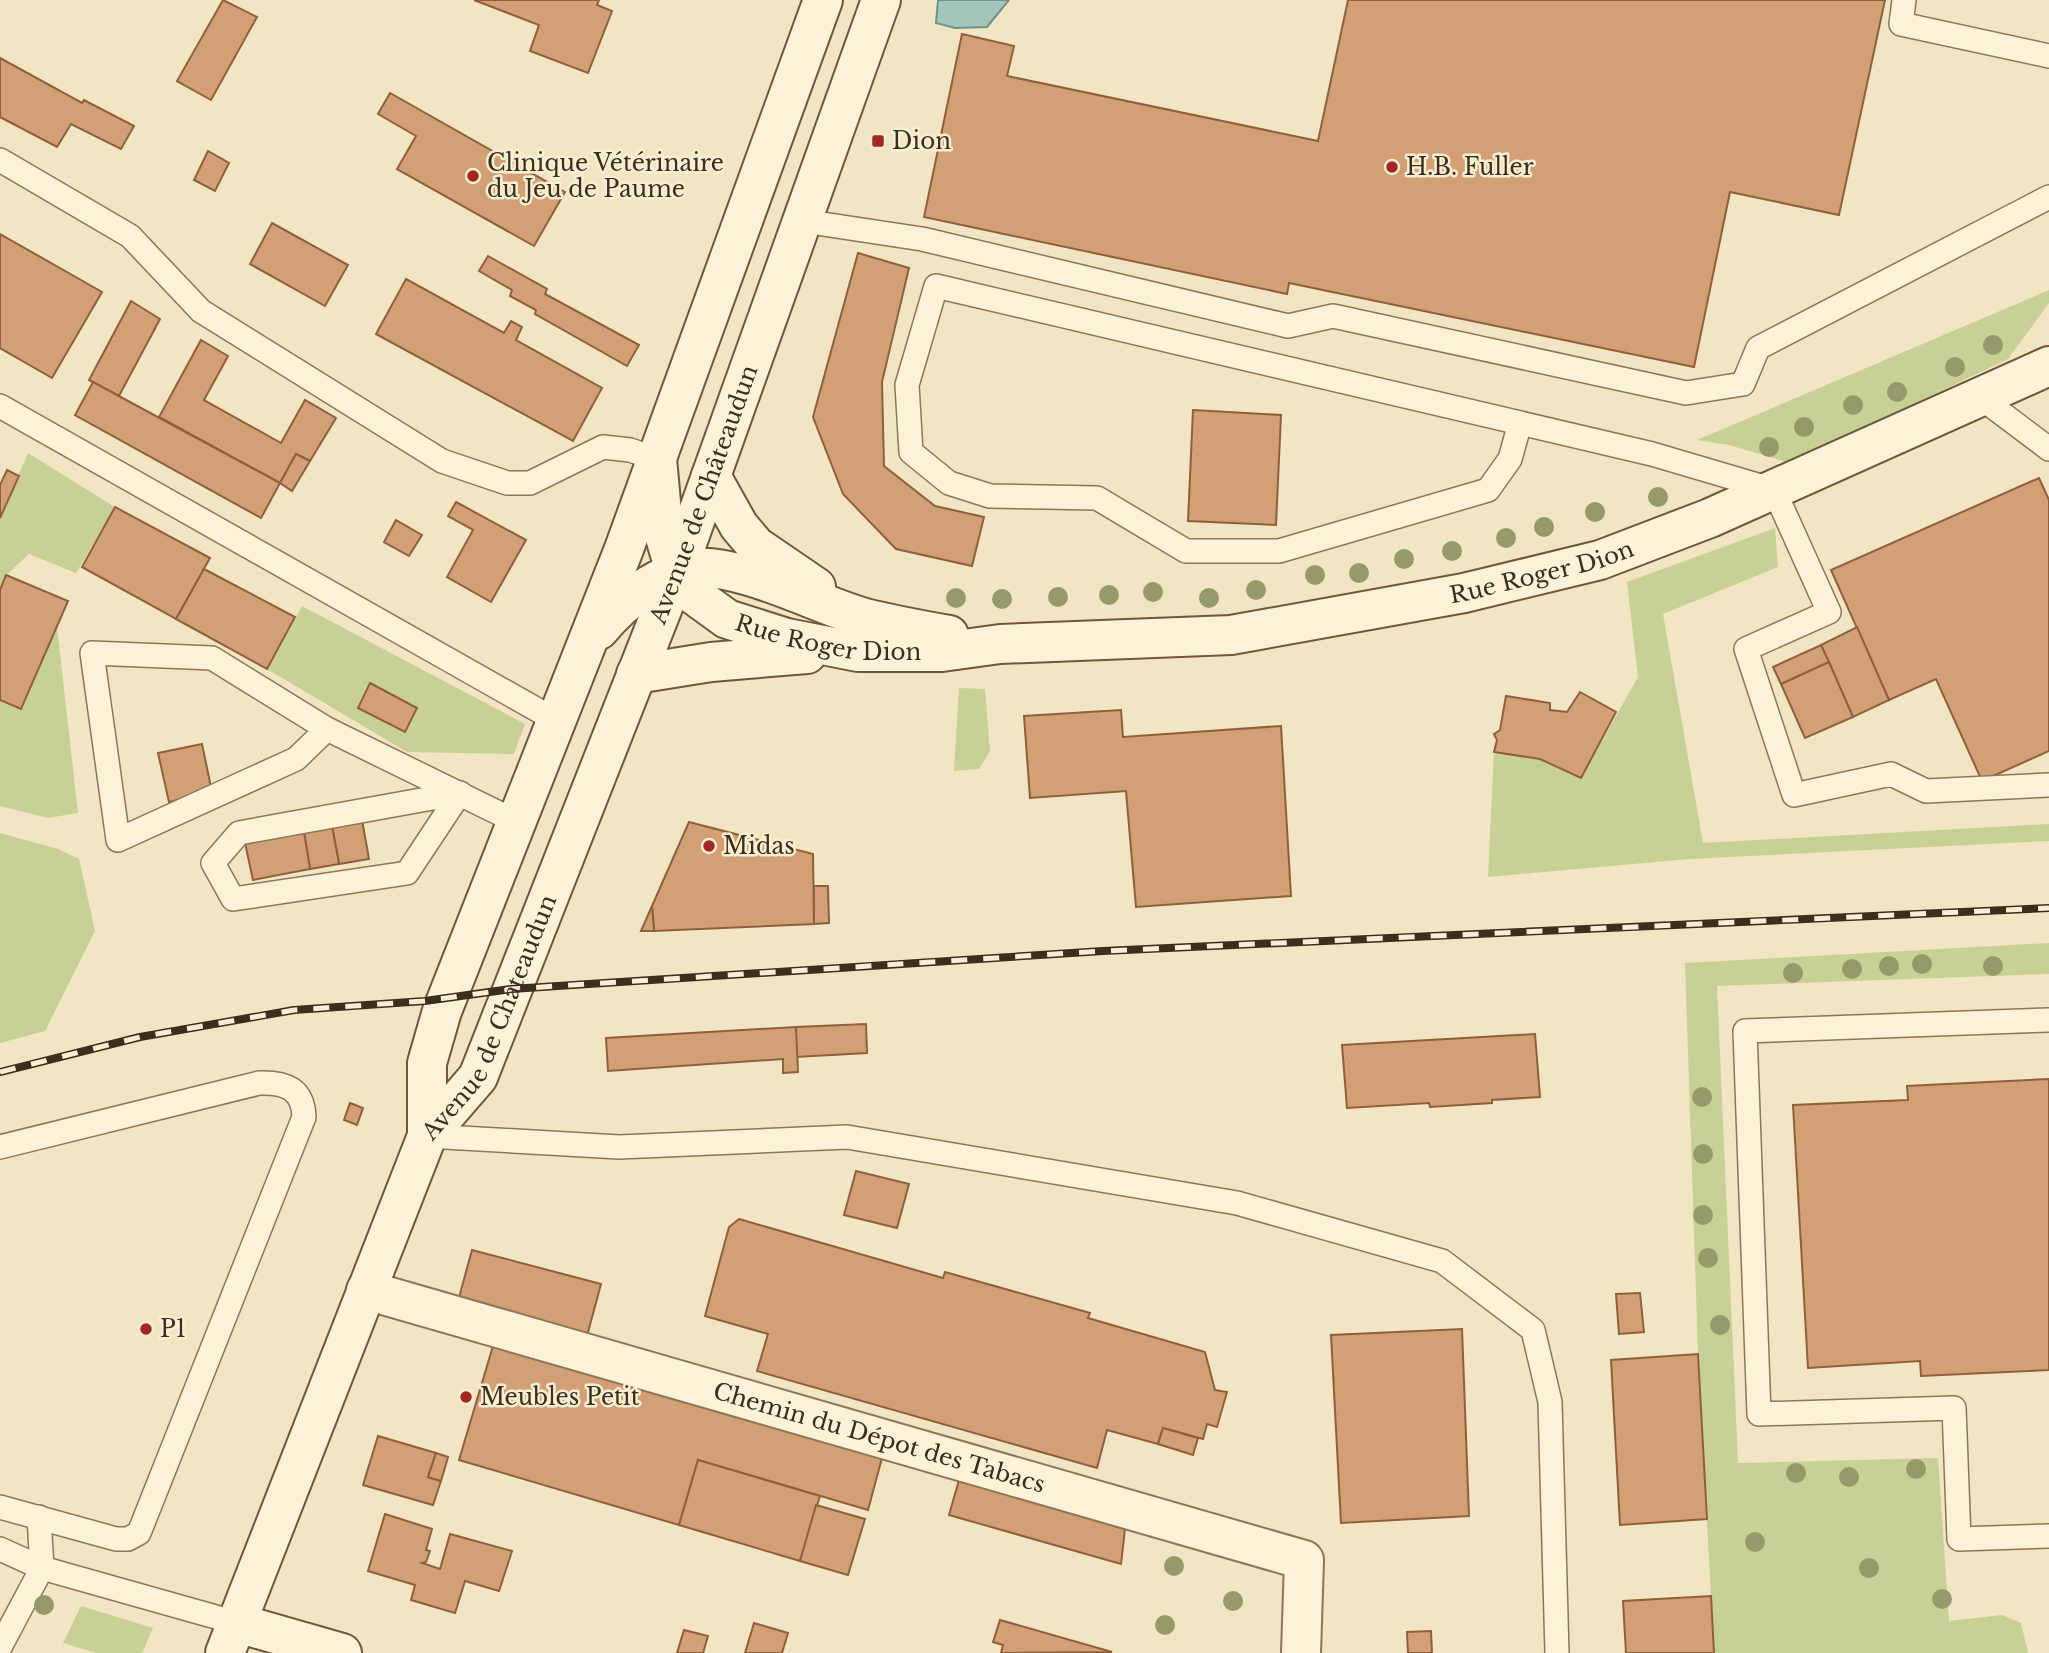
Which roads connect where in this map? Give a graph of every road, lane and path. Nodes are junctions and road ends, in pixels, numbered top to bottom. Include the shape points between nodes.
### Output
1 (823, 0) edge
2 (881, 0) edge
3 (1904, 0) edge
4 (2049, 56) edge
5 (0, 160) edge
6 (2049, 197) edge
7 (803, 221) junction
8 (2049, 366) edge
9 (1980, 397) junction
10 (0, 406) edge
11 (1520, 423) junction
12 (2049, 449) edge
13 (657, 459) junction
14 (711, 476) junction
15 (1774, 490) junction
16 (676, 574) junction
17 (861, 635) junction
18 (588, 643) junction
19 (636, 674) junction
20 (557, 721) junction
21 (327, 729) junction
22 (2049, 785) edge
23 (460, 793) junction
24 (517, 822) junction
25 (2049, 1020) edge
26 (426, 1136) junction
27 (0, 1147) edge
28 (366, 1290) junction
29 (0, 1507) edge
30 (39, 1517) junction
31 (2049, 1535) edge
32 (0, 1549) edge
33 (42, 1568) junction
34 (231, 1638) edge
35 (0, 1647) edge
36 (342, 1653) edge
37 (1301, 1653) edge
38 (1557, 1653) edge

1 - 13 street, Avenue de Châteaudun
2 - 7 street, Avenue de Châteaudun
3 - 4 lane via 1901,23
5 - 13 lane via 130,236 201,311 442,461 507,483 530,483 603,447
6 - 7 lane via 1758,348 1743,384 1686,393 1333,316 1287,326 922,239
7 - 14 street, Avenue de Châteaudun
8 - 9 street, Rue Roger Dion
9 - 12 lane
9 - 15 street, Rue Roger Dion
10 - 20 lane
11 - 11 lane via 936,286 907,385 911,452 949,483 990,496 1097,498 1186,551 1279,551 1488,490 1510,459
11 - 15 lane via 1652,454
13 - 16 street via 664,534
13 - 18 street, Avenue de Châteaudun
14 - 16 street, Avenue de Châteaudun
14 - 17 street via 756,546
15 - 17 street, Rue Roger Dion via 1600,560 1464,593 1231,635 1000,644
15 - 22 lane via 1829,612 1746,649 1794,795 1891,774 1926,791
16 - 17 street, Rue Roger Dion via 696,568 725,572
16 - 18 street, Rue Roger Dion via 640,591 612,614
16 - 19 street, Avenue de Châteaudun
17 - 19 street via 757,657
18 - 20 street, Avenue de Châteaudun
19 - 26 street, Avenue de Châteaudun via 478,1077
20 - 24 street, Avenue de Châteaudun
21 - 21 lane via 212,658 92,653 118,840 296,759
21 - 23 lane
23 - 23 lane via 239,833 213,863 233,899 407,873
23 - 24 lane
24 - 26 street, Avenue de Châteaudun via 455,978 427,1063
25 - 31 lane via 1745,1031 1759,1415 1954,1408 1959,1539
26 - 28 street
26 - 38 lane via 619,1147 847,1137 1237,1203 1442,1261 1533,1330 1550,1402
27 - 30 lane via 259,1083 280,1082 297,1091 303,1102 304,1117 139,1532 116,1539
28 - 34 street
28 - 37 street, Chemin du Dépot des Tabacs via 1304,1560
29 - 30 lane
30 - 33 lane
32 - 33 lane
33 - 34 lane
33 - 35 lane
34 - 36 street

